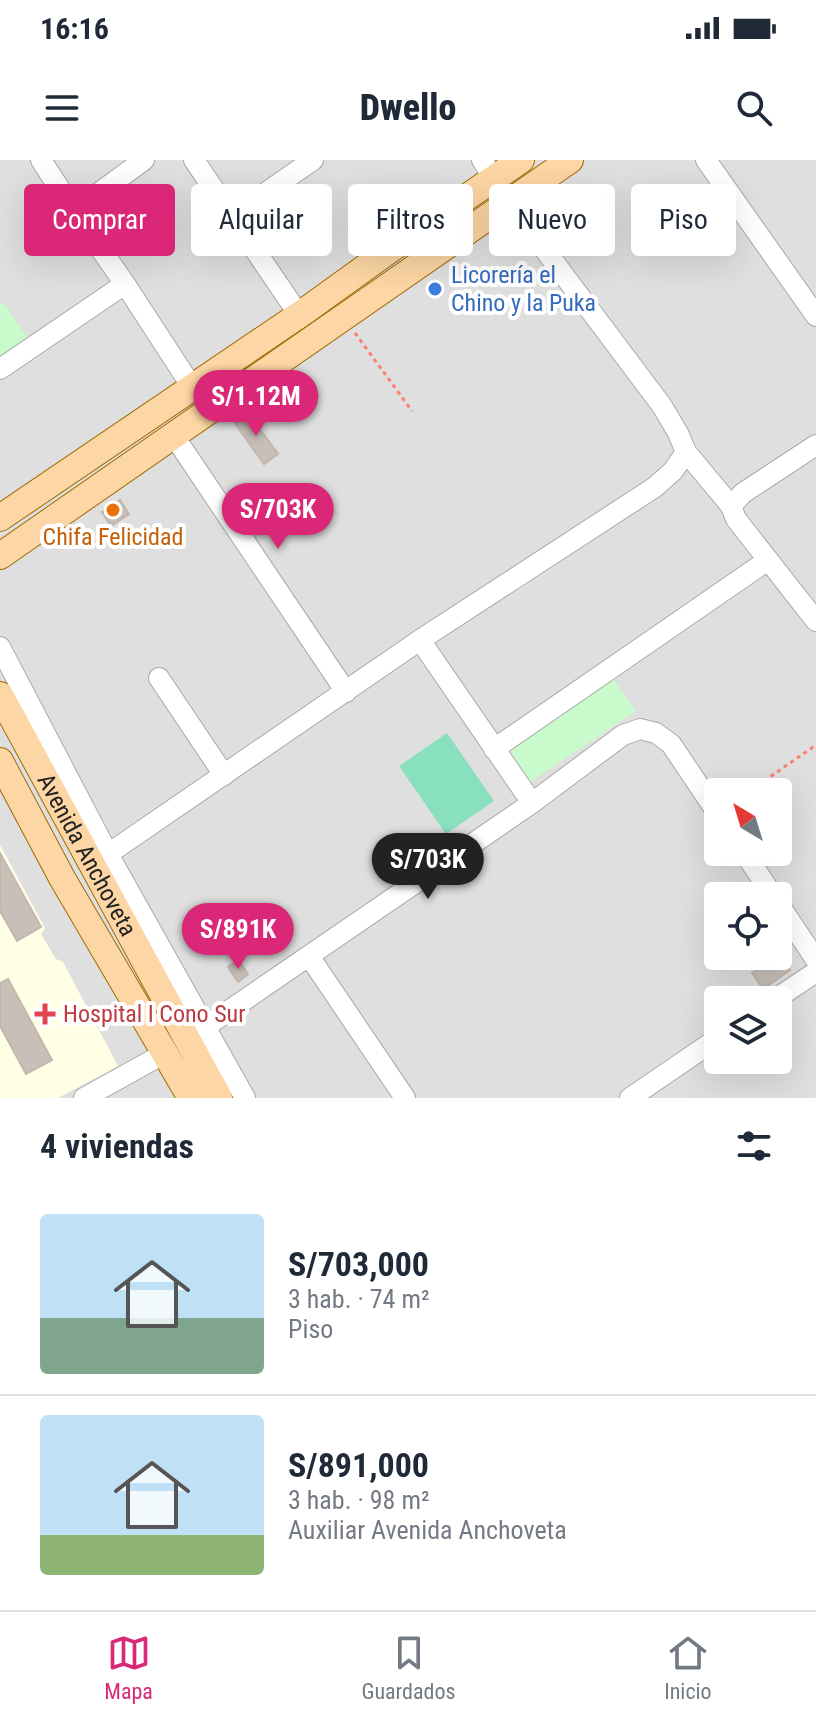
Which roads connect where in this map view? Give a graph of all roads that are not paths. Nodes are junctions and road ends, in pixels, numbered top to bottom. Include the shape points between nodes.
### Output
1 (41, 160) edge
2 (144, 160) edge
3 (194, 160) edge
4 (313, 160) edge
5 (521, 160) edge
6 (570, 160) edge
7 (706, 160) edge
8 (488, 169) edge
9 (57, 184) edge
10 (111, 184) edge
11 (210, 184) edge
12 (278, 184) edge
13 (470, 184) edge
14 (535, 184) edge
15 (489, 216) edge
16 (105, 256) edge
17 (259, 256) edge
18 (381, 256) edge
19 (396, 256) edge
20 (550, 256) edge
21 (408, 272) junction
22 (125, 284) junction
23 (299, 315) junction
24 (816, 316) edge
25 (0, 369) edge
26 (192, 387) junction
27 (174, 436) junction
28 (816, 445) edge
29 (686, 452) junction
30 (731, 506) junction
31 (6, 509) edge
32 (3, 558) edge
33 (768, 560) junction
34 (814, 614) edge
35 (420, 640) junction
36 (0, 647) edge
37 (159, 678) dead end
38 (346, 692) junction
39 (0, 695) edge
40 (494, 749) junction
41 (0, 761) edge
42 (224, 775) junction
43 (704, 793) edge
44 (532, 803) junction
45 (108, 854) junction
46 (792, 924) edge
47 (309, 956) junction
48 (816, 960) edge
49 (816, 972) edge
50 (792, 988) edge
51 (205, 1027) junction
52 (704, 1048) edge
53 (165, 1053) junction
54 (636, 1097) edge
55 (84, 1098) edge
56 (191, 1098) edge
57 (219, 1098) edge
58 (245, 1098) edge
59 (405, 1098) edge

1 - 9 street
2 - 10 street
3 - 11 street
4 - 12 street
5 - 8 main road
6 - 14 main road
7 - 24 street
8 - 13 main road
15 - 21 main road
16 - 22 street
17 - 23 street
18 - 23 main road
19 - 21 street
20 - 29 street via 662,406
21 - 27 main road
22 - 25 street
22 - 26 street
23 - 26 main road
26 - 31 main road
27 - 32 main road
27 - 38 street
28 - 30 street
29 - 30 street
29 - 35 street via 655,487
30 - 33 street
33 - 34 street
33 - 40 street
35 - 38 street
35 - 40 street
36 - 45 street
37 - 42 street
38 - 42 street
39 - 57 main road, Avenida Anchoveta
40 - 44 street
41 - 53 main road, Avenida Anchoveta
42 - 45 street
43 - 44 street via 671,744 640,729 623,735
44 - 47 street
45 - 51 street
46 - 48 street
47 - 51 street
47 - 59 street
49 - 50 street
51 - 58 street
52 - 54 street
53 - 55 street
53 - 56 main road, Avenida Anchoveta

